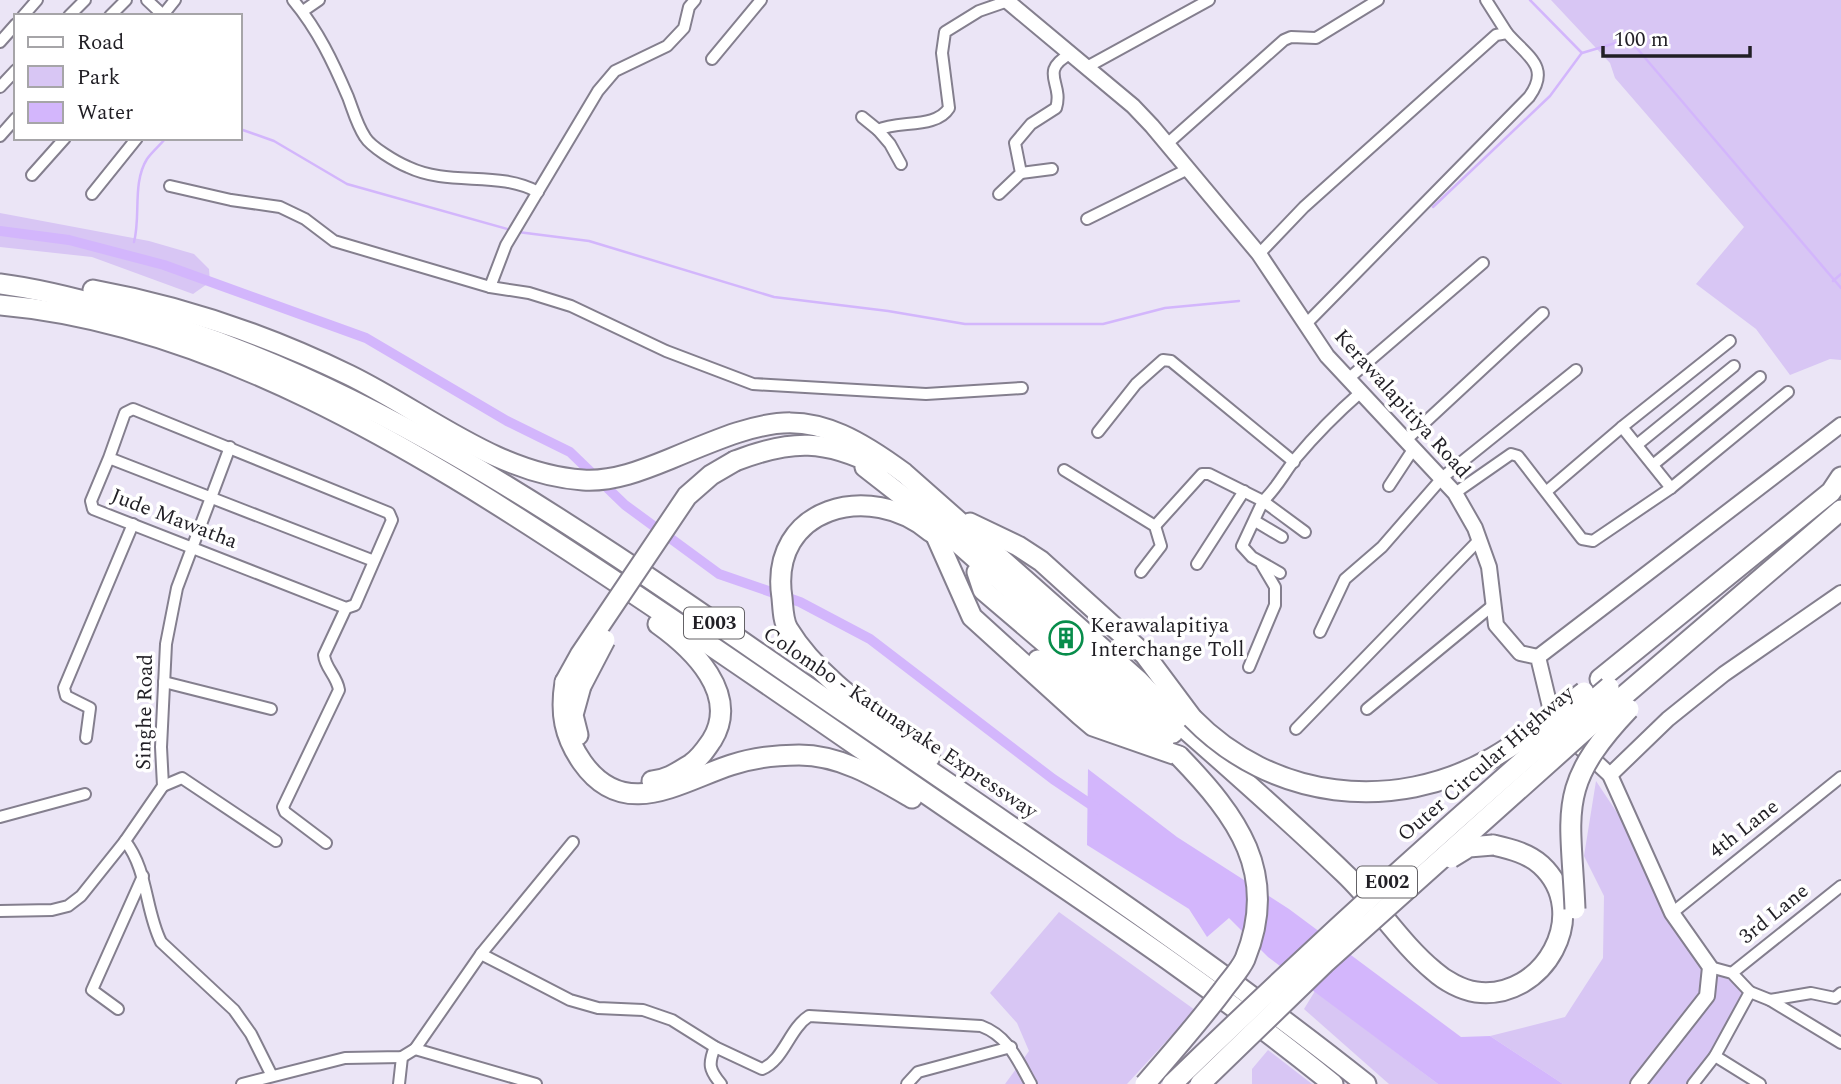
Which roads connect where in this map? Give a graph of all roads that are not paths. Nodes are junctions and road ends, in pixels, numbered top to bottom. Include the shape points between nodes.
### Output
1 (37, 0) edge
2 (85, 0) edge
3 (126, 0) edge
4 (147, 0) edge
5 (293, 0) edge
6 (319, 0) edge
7 (761, 0) edge
8 (1026, 0) edge
9 (1209, 0) edge
10 (1378, 0) edge
11 (1486, 0) edge
12 (689, 2) edge
13 (1008, 2) edge
14 (303, 12) junction
15 (25, 14) edge
16 (71, 14) edge
17 (112, 14) edge
18 (163, 14) edge
19 (14, 26) edge
20 (1507, 33) junction
21 (0, 41) edge
22 (1070, 54) junction
23 (712, 58) dead end
24 (1087, 67) junction
25 (14, 72) edge
26 (0, 87) edge
27 (862, 117) dead end
28 (14, 120) edge
29 (878, 130) junction
30 (0, 136) edge
31 (63, 140) edge
32 (135, 140) edge
33 (1167, 144) junction
34 (901, 164) dead end
35 (1052, 169) dead end
36 (1188, 169) junction
37 (1021, 173) junction
38 (32, 175) dead end
39 (170, 186) dead end
40 (538, 192) junction
41 (92, 194) dead end
42 (999, 194) dead end
43 (1087, 219) dead end
44 (1259, 254) junction
45 (1483, 263) dead end
46 (0, 284) edge
47 (490, 287) junction
48 (33, 288) junction
49 (0, 305) edge
50 (1543, 313) dead end
51 (1306, 324) junction
52 (1730, 341) dead end
53 (1734, 366) dead end
54 (1576, 370) dead end
55 (1760, 377) dead end
56 (1348, 379) junction
57 (1022, 388) dead end
58 (1361, 392) junction
59 (1788, 392) dead end
60 (1841, 425) edge
61 (1622, 426) junction
62 (1098, 432) dead end
63 (1410, 444) junction
64 (1637, 444) junction
65 (230, 447) junction
66 (109, 458) junction
67 (1294, 462) junction
68 (1654, 464) junction
69 (1064, 470) dead end
70 (1443, 477) junction
71 (466, 483) junction
72 (1389, 486) dead end
73 (1671, 488) junction
74 (1547, 491) junction
75 (1839, 491) edge
76 (1244, 492) junction
77 (1455, 493) junction
78 (211, 497) junction
79 (1263, 501) junction
80 (942, 509) junction
81 (1841, 519) edge
82 (1255, 521) junction
83 (133, 524) junction
84 (961, 526) junction
85 (1155, 526) junction
86 (1305, 532) dead end
87 (936, 536) junction
88 (1282, 537) dead end
89 (1479, 540) junction
90 (194, 546) junction
91 (374, 561) junction
92 (1261, 562) junction
93 (1197, 564) dead end
94 (969, 568) junction
95 (1141, 572) dead end
96 (1280, 573) dead end
97 (1841, 593) edge
98 (1492, 606) junction
99 (346, 608) junction
100 (1320, 632) dead end
101 (1538, 657) junction
102 (1249, 667) dead end
103 (164, 682) junction
104 (573, 684) junction
105 (1615, 693) junction
106 (271, 709) dead end
107 (1367, 709) dead end
108 (1180, 724) junction
109 (1137, 727) junction
110 (1296, 729) dead end
111 (86, 738) dead end
112 (1179, 756) junction
113 (1610, 775) junction
114 (1841, 777) edge
115 (163, 786) junction
116 (85, 794) dead end
117 (0, 817) edge
118 (125, 841) junction
119 (276, 841) dead end
120 (573, 842) dead end
121 (326, 844) dead end
122 (1057, 858) junction
123 (143, 876) junction
124 (1841, 886) edge
125 (1084, 901) junction
126 (0, 911) edge
127 (1672, 913) junction
128 (481, 954) junction
129 (1325, 962) junction
130 (1710, 967) junction
131 (1732, 973) junction
132 (1750, 992) junction
133 (1839, 997) edge
134 (1770, 1000) junction
135 (118, 1009) dead end
136 (1841, 1043) edge
137 (715, 1047) junction
138 (1011, 1048) junction
139 (415, 1049) junction
140 (1715, 1056) junction
141 (402, 1057) junction
142 (271, 1074) junction
143 (242, 1084) edge
144 (400, 1084) edge
145 (536, 1084) edge
146 (721, 1084) edge
147 (907, 1084) edge
148 (1031, 1084) edge
149 (1145, 1084) edge
150 (1172, 1084) edge
151 (1200, 1084) edge
152 (1333, 1084) edge
153 (1366, 1084) edge
154 (1638, 1084) edge
155 (1693, 1084) edge
156 (1760, 1084) edge

1 - 15 street
2 - 16 street
3 - 17 street
4 - 18 street
5 - 14 street
6 - 14 street
7 - 23 street
8 - 13 street
9 - 24 street
10 - 33 street via 1316,38 1284,40
11 - 20 street
12 - 40 street via 684,28 667,46 615,71 598,91
13 - 22 street, Kerawalapitiya Road
13 - 29 street via 979,11 945,32 946,114 925,121 891,123
14 - 40 street via 328,51 366,139 408,168 455,180 512,181
19 - 21 street
20 - 44 street via 1496,35 1304,207
20 - 51 street via 1540,71 1540,82
22 - 24 street, Kerawalapitiya Road
22 - 37 street via 1057,61 1052,72 1056,108 1031,124 1015,143
24 - 33 street, Kerawalapitiya Road via 1133,106
25 - 26 street
27 - 29 street
28 - 30 street
29 - 34 street
31 - 38 street
32 - 41 street
33 - 36 street, Kerawalapitiya Road
35 - 37 street
36 - 43 street
36 - 44 street, Kerawalapitiya Road
37 - 42 street
39 - 47 street via 280,207 334,241
40 - 47 street via 506,245
44 - 51 street, Kerawalapitiya Road
45 - 56 street
46 - 48 highway, Colombo - Katunayake Expressway / E003
47 - 57 street via 571,306 666,351 753,384 926,394
48 - 80 highway via 55,284 154,303 239,330 347,374 501,460 534,473 585,480 615,477 777,422 816,425 867,446
48 - 122 highway, Colombo - Katunayake Expressway / E003 via 176,325 284,366 359,403 468,464 646,577
49 - 71 highway, Colombo - Katunayake Expressway / E003 via 116,326 233,366 286,388
50 - 63 street
51 - 56 street, Kerawalapitiya Road
52 - 61 street
53 - 64 street
54 - 70 street
55 - 68 street
56 - 58 street, Kerawalapitiya Road
58 - 63 street, Kerawalapitiya Road
58 - 67 street via 1328,421
59 - 73 street
60 - 101 street
61 - 64 street
61 - 74 street
62 - 67 street via 1136,384 1163,360 1171,360
63 - 70 street, Kerawalapitiya Road
63 - 72 street
64 - 68 street
65 - 66 street via 133,409 125,413
65 - 78 street, Singhe Road
65 - 91 street via 389,513 392,520
66 - 78 street, Jude Mawatha
66 - 83 street, Jude Mawatha via 91,501 93,509
67 - 79 street
68 - 73 street
69 - 85 street
70 - 77 street, Kerawalapitiya Road
70 - 100 street via 1382,547 1345,579
71 - 104 highway via 698,656 721,705 719,728 701,758 665,780 630,783 610,777 579,741
71 - 125 highway, Colombo - Katunayake Expressway / E003
73 - 74 street via 1587,542
74 - 77 street via 1518,456 1511,454
75 - 105 highway, Outer Circular Highway / E002
76 - 79 street
76 - 85 street via 1202,474
76 - 93 street
77 - 89 street, Kerawalapitiya Road
78 - 90 street, Singhe Road
78 - 91 street, Jude Mawatha
79 - 82 street
79 - 86 street
80 - 84 highway
80 - 108 highway via 1041,561 1145,655
81 - 105 highway via 1702,638
82 - 88 street
82 - 92 street via 1242,546
83 - 90 street, Jude Mawatha
83 - 111 street via 64,688 66,695 90,708
84 - 108 highway via 1030,582
84 - 108 highway via 995,541 1037,569 1140,659 1178,706
85 - 95 street via 1161,545
87 - 94 highway
87 - 112 highway via 972,617 1080,715 1093,726
87 - 122 highway via 920,522 890,510 849,506 828,512 795,535 782,553 779,582 786,627 822,671
89 - 98 street, Kerawalapitiya Road via 1489,567
89 - 110 street
90 - 99 street, Jude Mawatha
90 - 103 street, Singhe Road via 177,588
91 - 99 street via 355,605
92 - 96 street
92 - 102 street via 1275,587 1275,605
94 - 108 highway via 1115,692
94 - 109 highway via 992,606 1107,708
94 - 109 highway via 976,595 1001,627 1102,715
94 - 112 highway
94 - 112 highway via 969,599 991,628 1096,719
97 - 113 street via 1715,681
98 - 101 street, Kerawalapitiya Road via 1496,625 1514,647
98 - 107 street
99 - 121 street via 324,655 339,690 283,807
101 - 113 street via 1551,711 1565,733
103 - 106 street
103 - 115 street, Singhe Road
104 - 108 highway, bridge via 580,655 687,496 711,475 784,444 812,445 862,458 888,471
104 - 125 highway via 561,708 569,744 589,772 606,785 627,793 667,791 731,765 762,758 825,757 858,768 898,790
105 - 108 highway, bridge via 1547,721 1491,759 1429,784 1375,793 1322,790 1262,771
105 - 108 highway, bridge via 1600,740 1577,778 1572,797 1569,829 1575,909 1571,938 1560,964 1541,985 1517,997 1489,1001 1446,990 1426,975
105 - 129 highway, Outer Circular Highway / E002, bridge
105 - 150 highway, Outer Circular Highway / E002, bridge via 1500,779
108 - 129 highway, bridge via 1346,874 1434,971 1452,984 1475,992 1497,992 1537,975 1551,957 1563,912 1555,885 1542,866 1518,851 1493,845 1469,847 1449,860
109 - 112 highway
112 - 149 highway, bridge via 1224,808 1248,849 1257,875 1257,909 1244,961
113 - 127 street
114 - 127 street, 4th Lane
115 - 118 street, Singhe Road
115 - 119 street via 182,778
116 - 117 street
118 - 123 street
118 - 126 street, Singhe Road via 68,906
120 - 128 street
122 - 153 highway, Colombo - Katunayake Expressway / E003 via 1230,978
123 - 135 street via 92,990
123 - 142 street via 161,942 234,1010
124 - 131 street, 3rd Lane
125 - 152 highway, Colombo - Katunayake Expressway / E003 via 1244,1013
127 - 130 street
128 - 137 street via 570,1000 598,1008 643,1010
128 - 139 street
129 - 151 highway, Outer Circular Highway / E002, bridge
130 - 131 street
130 - 154 street via 1707,996
131 - 132 street
132 - 134 street
132 - 140 street
133 - 134 street via 1811,993
134 - 136 street
137 - 138 street via 762,1069 771,1065 798,1024 809,1016 981,1026 998,1032
137 - 146 street via 710,1072
138 - 147 street via 918,1072
138 - 148 street
139 - 141 street
139 - 145 street
140 - 155 street
140 - 156 street
141 - 142 street via 345,1058
141 - 144 street
142 - 143 street

